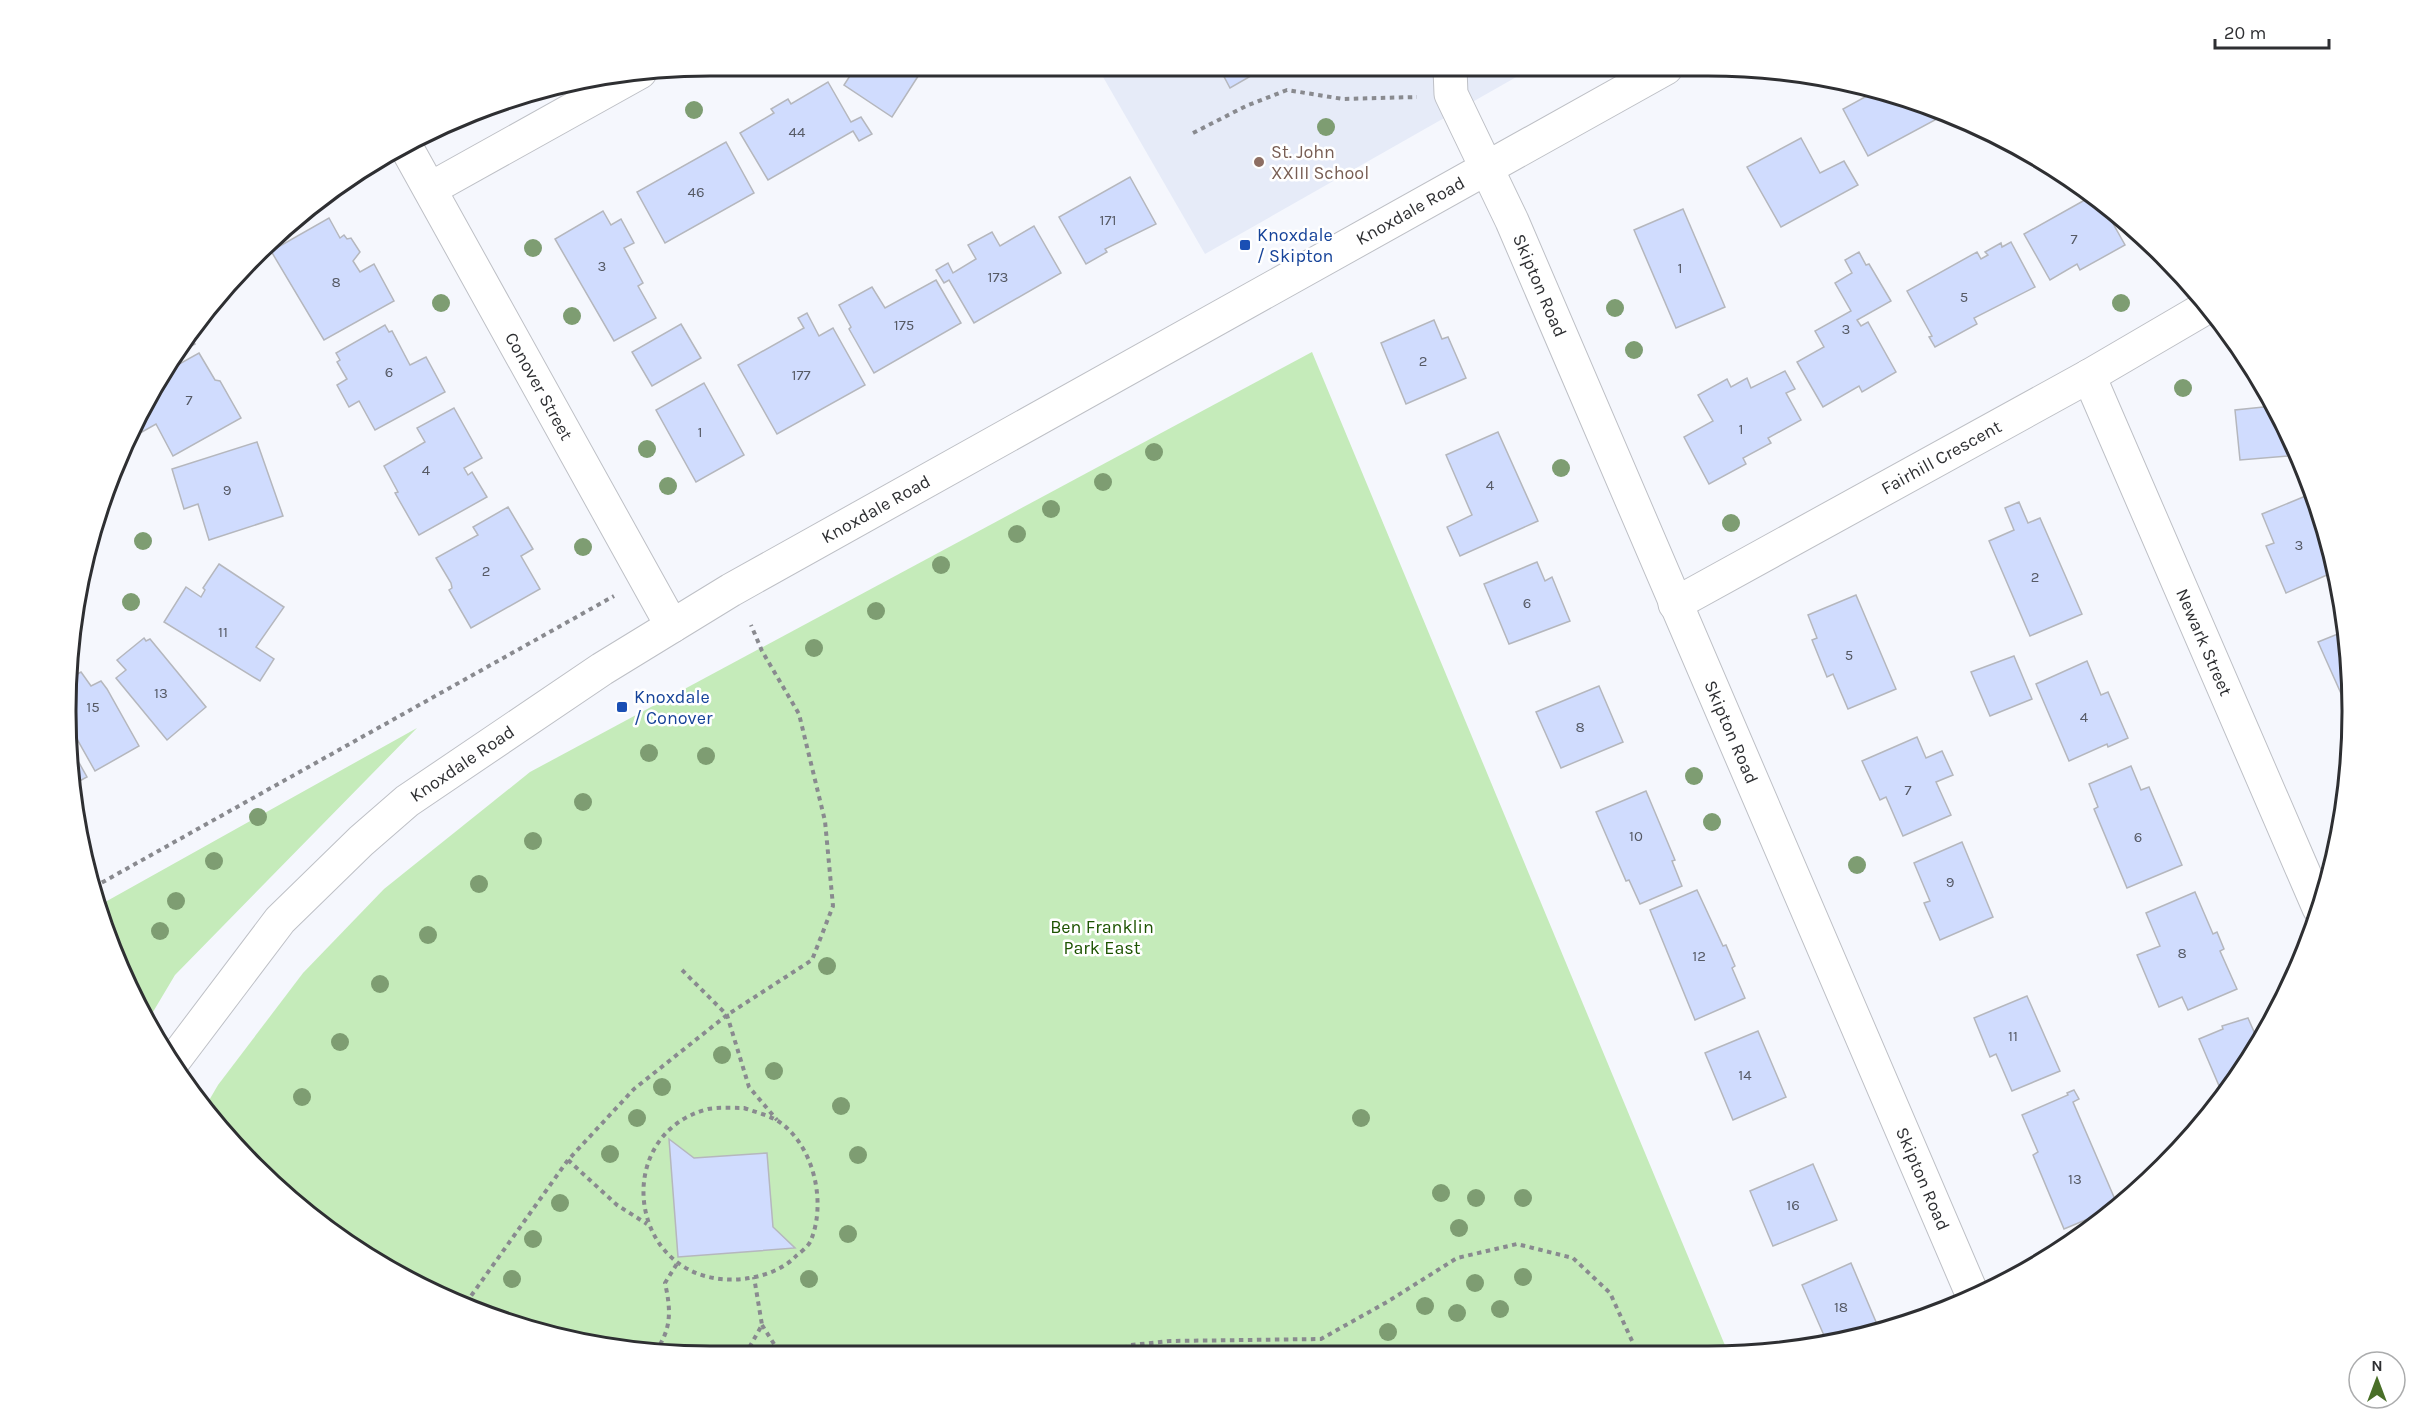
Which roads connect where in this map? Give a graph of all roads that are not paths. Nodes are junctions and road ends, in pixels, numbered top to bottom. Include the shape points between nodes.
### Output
1 (1652, 76) edge
2 (1450, 81) edge
3 (619, 83) edge
4 (410, 153) edge
5 (1486, 170) junction
6 (430, 189) junction
7 (2200, 311) edge
8 (2089, 376) junction
9 (1675, 604) junction
10 (672, 626) junction
11 (2314, 897) edge
12 (178, 1055) edge
13 (1970, 1289) edge

1 - 5 street, Knoxdale Road
2 - 5 street, Skipton Road
3 - 6 street
4 - 6 street, Conover Street
5 - 9 street, Skipton Road via 1512,221
5 - 10 street, Knoxdale Road via 730,590
6 - 10 street, Conover Street
7 - 8 street, Fairhill Crescent
8 - 9 street, Fairhill Crescent
8 - 11 street, Newark Street
9 - 13 street, Skipton Road
10 - 12 street, Knoxdale Road via 407,801 280,920

